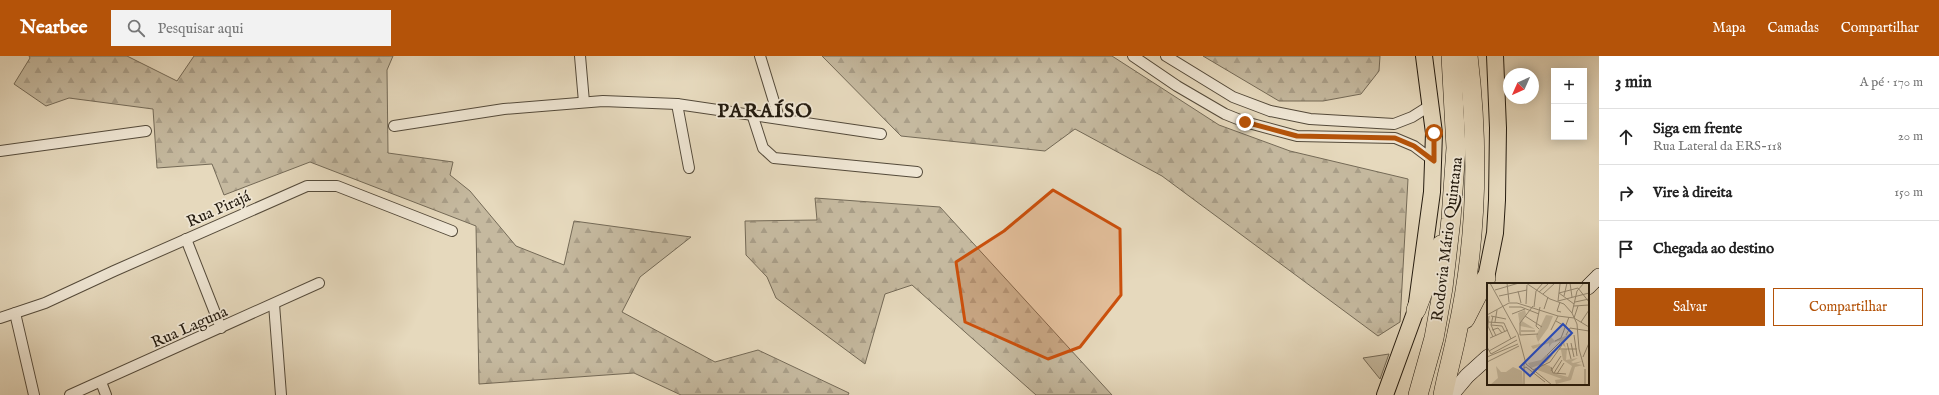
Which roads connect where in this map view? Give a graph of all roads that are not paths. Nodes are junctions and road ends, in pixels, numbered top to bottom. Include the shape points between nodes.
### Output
1 (580, 56) edge
2 (760, 56) edge
3 (1133, 56) edge
4 (1166, 56) edge
5 (1424, 56) edge
6 (1451, 56) edge
7 (1468, 56) edge
8 (1496, 56) edge
9 (584, 102) junction
10 (677, 104) junction
11 (1431, 105) junction
12 (752, 114) junction
13 (779, 118) junction
14 (394, 126) dead end
15 (146, 131) dead end
16 (880, 134) dead end
17 (0, 151) edge
18 (1434, 161) junction
19 (689, 168) dead end
20 (917, 172) dead end
21 (1451, 219) junction
22 (452, 231) dead end
23 (186, 239) junction
24 (1599, 276) edge
25 (319, 283) dead end
26 (1487, 283) edge
27 (1589, 286) edge
28 (274, 304) junction
29 (1416, 310) junction
30 (15, 313) junction
31 (0, 318) edge
32 (221, 328) junction
33 (1458, 333) junction
34 (1487, 358) edge
35 (101, 382) junction
36 (34, 395) edge
37 (70, 395) edge
38 (106, 395) edge
39 (281, 395) edge
40 (1385, 395) edge
41 (1418, 395) edge
42 (1443, 395) edge
43 (1451, 395) edge

1 - 9 street
2 - 13 street
3 - 18 street via 1224,114 1245,122 1297,136 1395,138 1414,146
4 - 11 street via 1233,97 1270,111 1310,119 1394,124
5 - 11 main road
6 - 21 highway, Rodovia Mário Quintana via 1456,148
7 - 33 highway, Rodovia Mário Quintana via 1472,94 1474,209
8 - 26 main road via 1497,200
9 - 10 street
9 - 14 street via 504,109
10 - 12 street
10 - 19 street
11 - 18 main road
12 - 13 street
12 - 20 street via 763,148 774,158
13 - 16 street
15 - 17 street
18 - 29 main road
21 - 29 highway
21 - 41 highway, Rodovia Mário Quintana via 1434,338
22 - 23 street, Rua Pirajá via 337,186 307,186
23 - 30 street, Rua Pirajá via 46,303
23 - 32 street
24 - 27 main road
25 - 28 street, Rua Laguna
26 - 33 highway
28 - 32 street, Rua Laguna
28 - 39 street
29 - 40 main road
30 - 31 street, Rua Pirajá
30 - 36 street
32 - 35 street, Rua Laguna
33 - 42 highway, Rodovia Mário Quintana
34 - 43 main road
35 - 37 street, Rua Laguna
35 - 38 street

